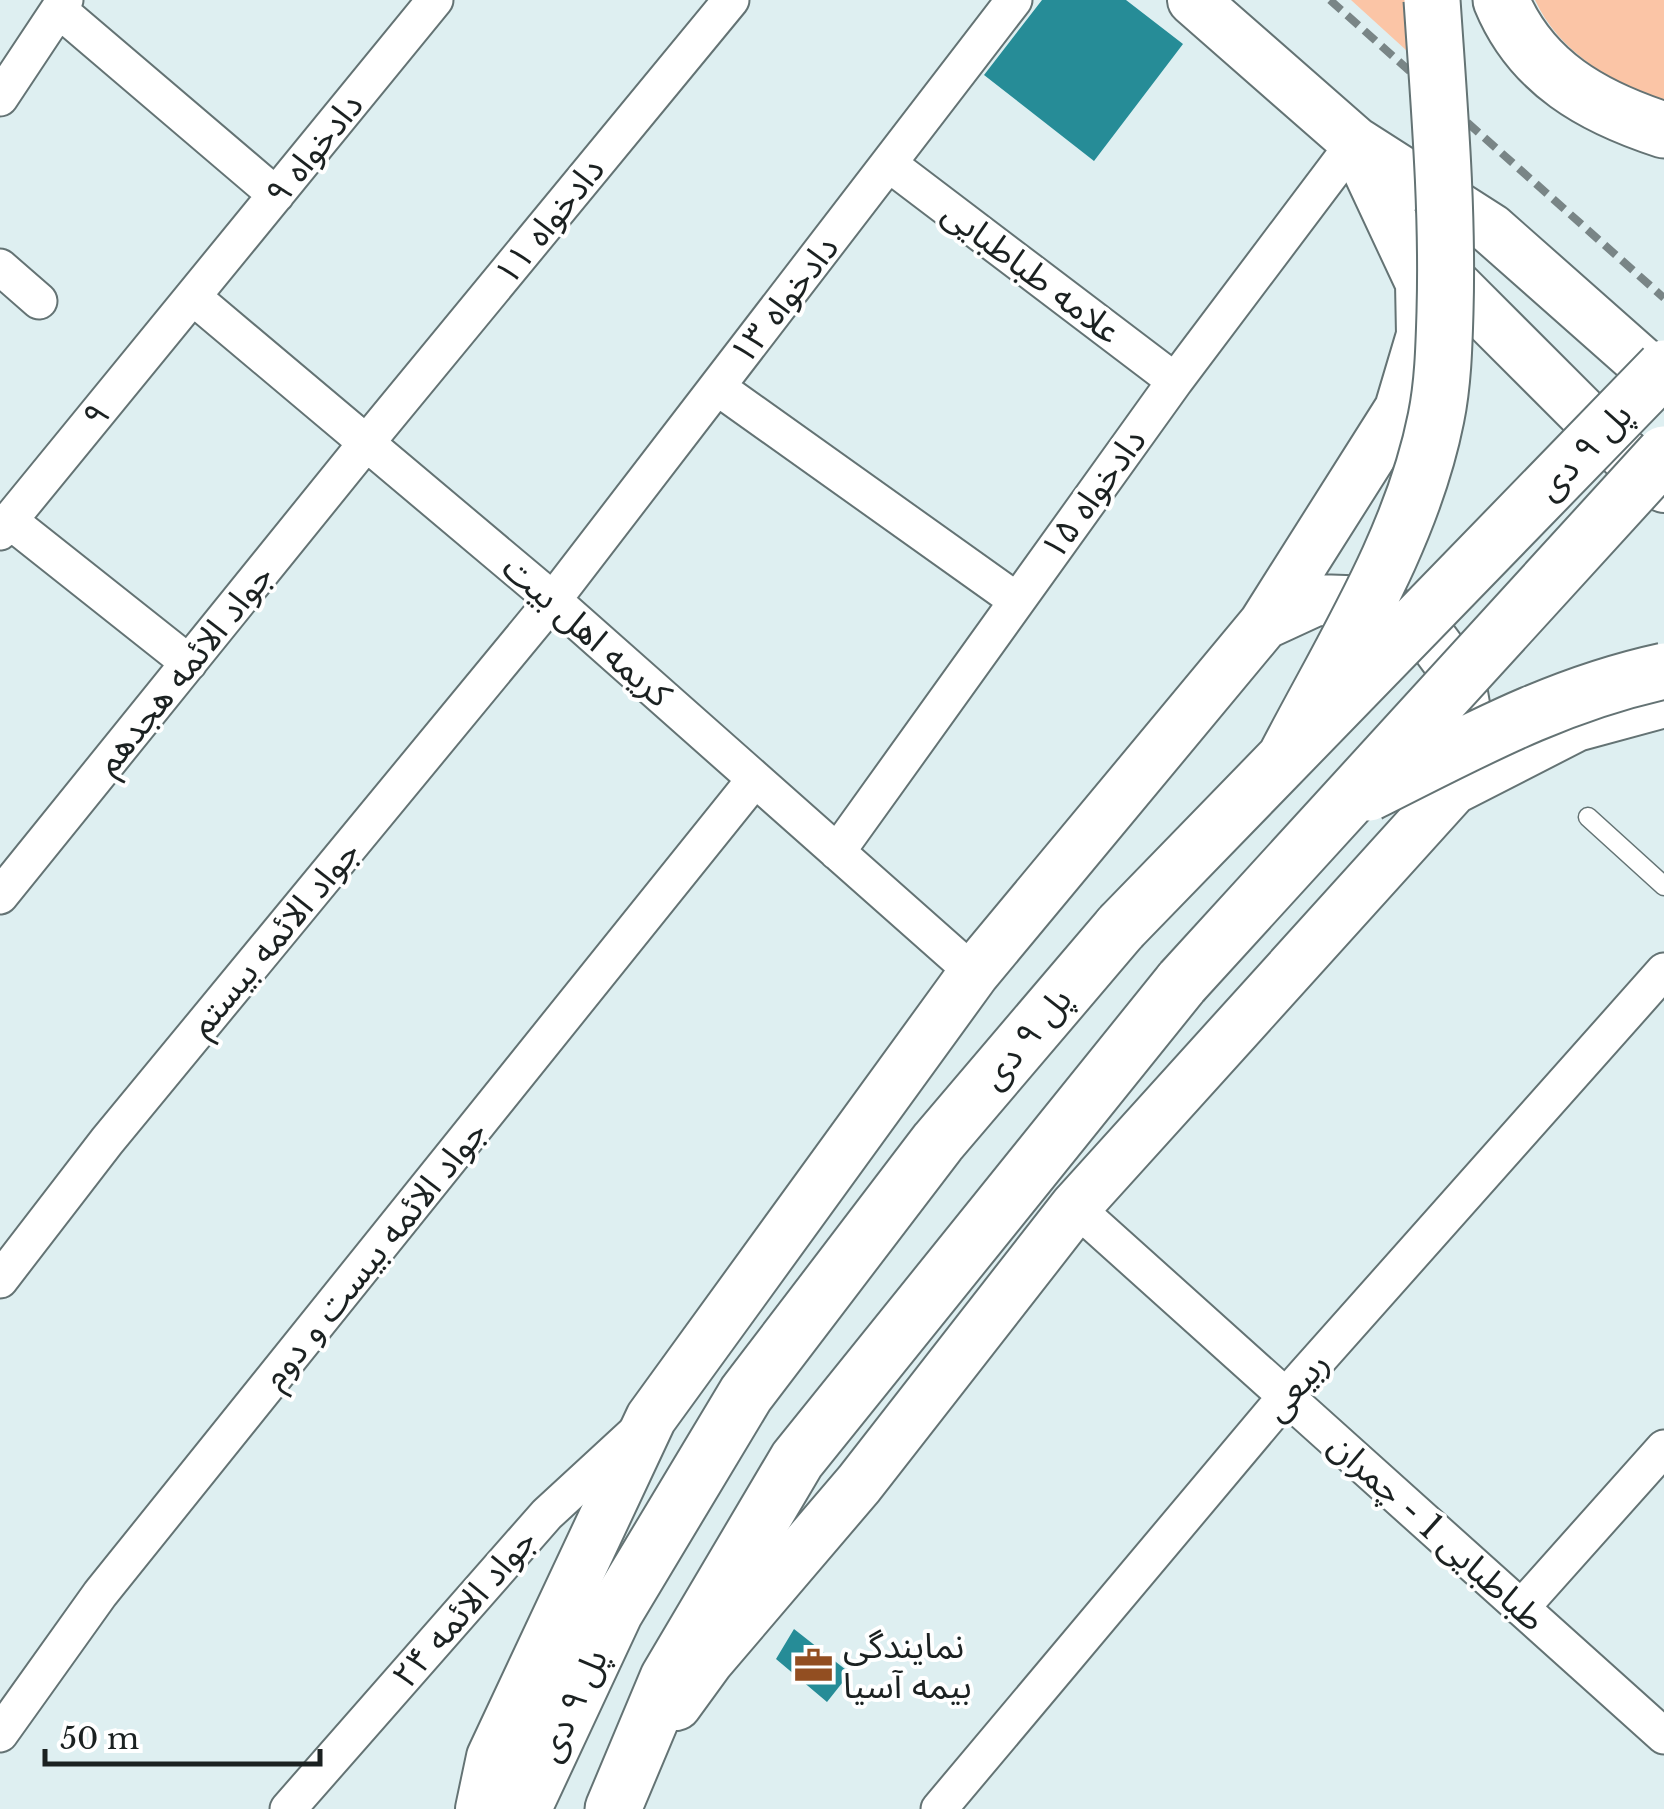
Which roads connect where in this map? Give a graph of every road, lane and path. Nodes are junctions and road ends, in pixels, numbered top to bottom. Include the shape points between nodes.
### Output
1 (435, 0) edge
2 (731, 0) edge
3 (1014, 0) edge
4 (1192, 0) edge
5 (1432, 0) edge
6 (1501, 0) edge
7 (62, 5) edge
8 (0, 98) edge
9 (1664, 130) edge
10 (1355, 142) junction
11 (889, 164) junction
12 (276, 194) junction
13 (0, 267) edge
14 (192, 297) junction
15 (39, 300) dead end
16 (1664, 368) edge
17 (1174, 381) junction
18 (1664, 382) edge
19 (716, 387) junction
20 (367, 442) junction
21 (1664, 454) edge
22 (1664, 487) edge
23 (5, 526) edge
24 (553, 600) junction
25 (1016, 600) junction
26 (1264, 624) junction
27 (189, 663) junction
28 (1664, 671) edge
29 (1664, 702) edge
30 (1285, 758) junction
31 (755, 779) junction
32 (1453, 789) junction
33 (1340, 808) junction
34 (1588, 817) dead end
35 (837, 852) junction
36 (1664, 886) edge
37 (0, 896) edge
38 (1664, 972) edge
39 (974, 973) junction
40 (1075, 1207) junction
41 (0, 1280) edge
42 (1286, 1396) junction
43 (651, 1418) junction
44 (1664, 1448) edge
45 (1521, 1608) junction
46 (0, 1734) edge
47 (1664, 1736) edge
48 (620, 1792) edge
49 (288, 1809) edge
50 (481, 1809) edge
51 (523, 1809) edge
52 (938, 1809) edge

1 - 12 street, دادخواه ۹
2 - 20 street, دادخواه ۱۱
3 - 11 street, دادخواه ۱۳
4 - 10 main road
5 - 30 main road, bridge via 1447,252 1436,418 1390,553
6 - 9 main road via 1537,57 1572,91
7 - 8 street
7 - 12 street
10 - 17 street, دادخواه ۱۵
10 - 18 main road via 1491,229
10 - 22 main road via 1454,284
10 - 26 main road via 1421,283 1422,335 1400,409
11 - 17 street, علامه طباطبایی
11 - 19 street, دادخواه ۱۳
12 - 14 street, دادخواه ۹
13 - 15 street
14 - 20 street, کریمه اهل بیت
14 - 23 street, ۹
16 - 30 main road, پل ۹ دی, bridge
17 - 25 street, دادخواه ۱۵
19 - 24 street, دادخواه ۱۳
19 - 25 street
20 - 24 street, کریمه اهل بیت
20 - 27 street, جواد الائمه هجدهم
21 - 33 main road, پل ۹ دی, bridge
23 - 27 street
24 - 31 street, کریمه اهل بیت
24 - 41 street, جواد الائمه بیستم
25 - 35 street, دادخواه ۱۵
26 - 32 main road via 1316,600 1374,602 1425,630 1459,676 1469,733
26 - 39 main road
27 - 37 street, جواد الائمه هجدهم
28 - 33 main road, bridge via 1550,704
29 - 32 main road via 1576,726
30 - 51 main road, پل ۹ دی, bridge via 1120,927 938,1142 746,1394 615,1612
31 - 35 street, کریمه اهل بیت
31 - 46 street, جواد الائمه بیست و دوم via 100,1594
32 - 40 main road
33 - 48 main road, پل ۹ دی, bridge via 1182,982 797,1460 668,1678
34 - 36 lane
35 - 39 street, کریمه اهل بیت
38 - 42 street, ربیعی
39 - 43 main road
40 - 42 street, طباطبایی 1 - چمران
40 - 48 main road via 860,1484 708,1660
42 - 45 street, طباطبایی 1 - چمران
42 - 52 street, ربیعی
43 - 49 street, جواد الائمه ۲۴ via 547,1514
43 - 50 main road via 492,1756
44 - 45 street
45 - 47 street, طباطبایی 1 - چمران

